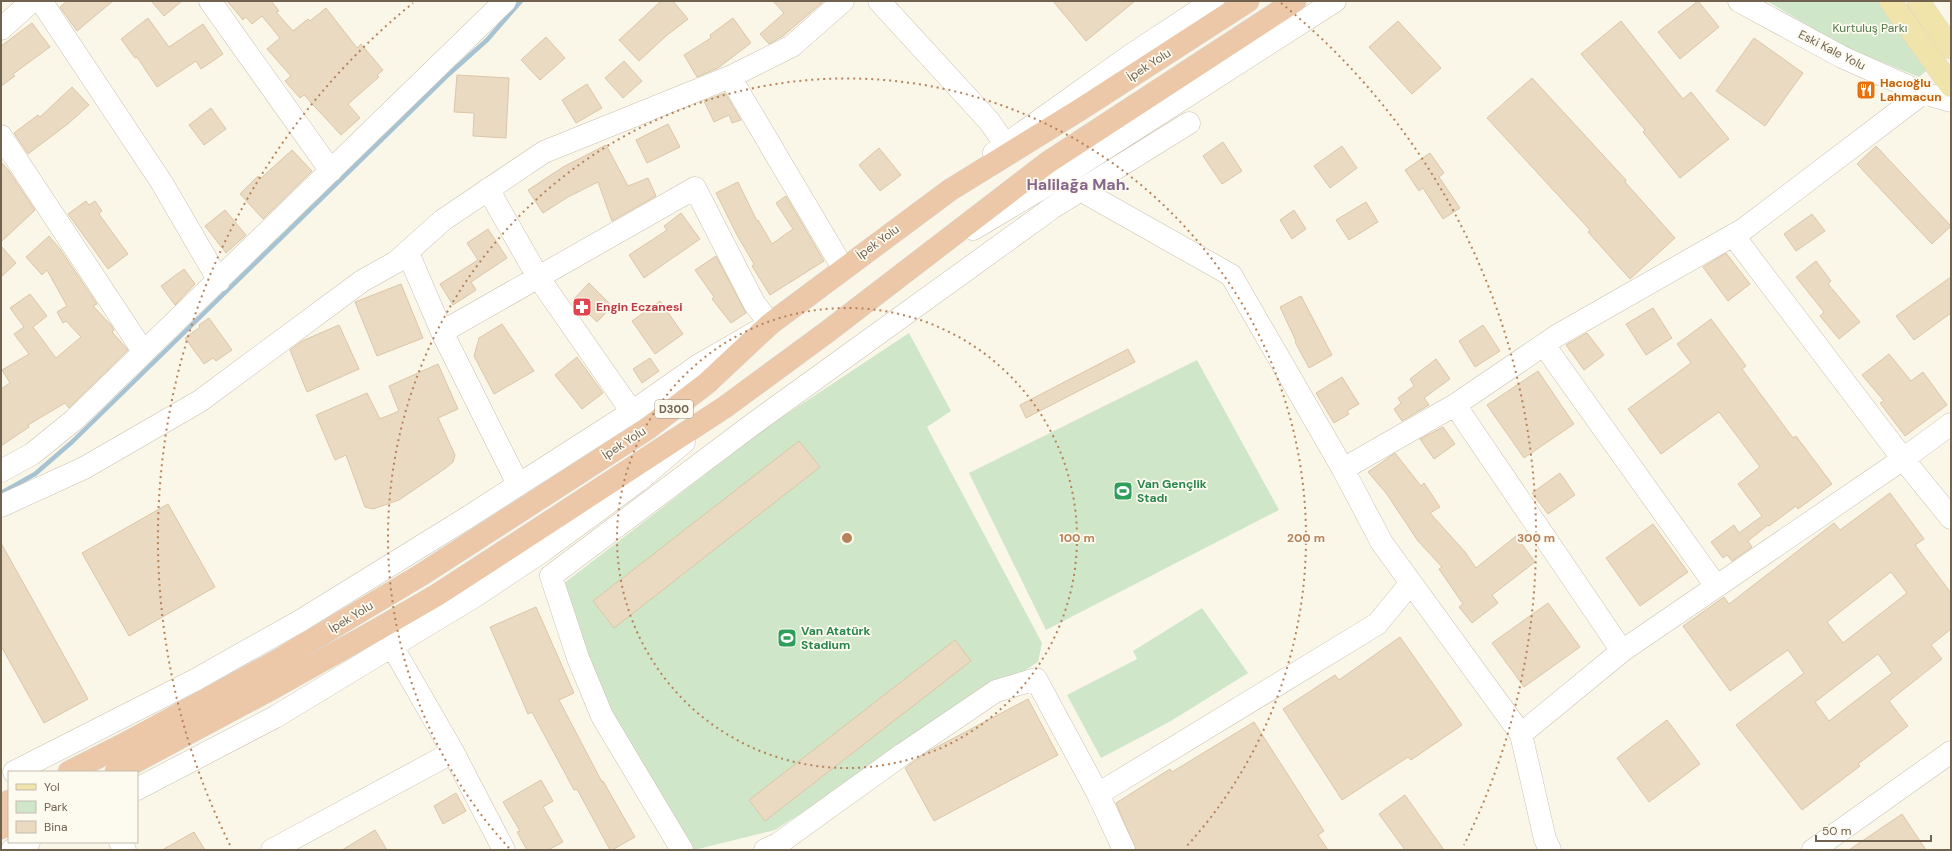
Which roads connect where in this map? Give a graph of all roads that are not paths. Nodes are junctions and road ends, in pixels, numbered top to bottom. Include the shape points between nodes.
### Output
1 (32, 1) edge
2 (41, 1) edge
3 (210, 1) edge
4 (505, 1) edge
5 (843, 1) edge
6 (879, 1) edge
7 (1213, 1) edge
8 (1248, 1) edge
9 (1295, 1) edge
10 (1335, 1) edge
11 (1739, 1) edge
12 (1890, 1) edge
13 (1918, 1) edge
14 (1, 29) edge
15 (1951, 48) edge
16 (730, 77) junction
17 (1951, 86) edge
18 (1923, 93) junction
19 (1951, 102) edge
20 (1190, 123) dead end
21 (1, 136) edge
22 (1005, 144) junction
23 (331, 171) junction
24 (1059, 178) junction
25 (488, 189) junction
26 (950, 190) junction
27 (1080, 191) junction
28 (1733, 235) junction
29 (408, 252) junction
30 (919, 262) junction
31 (843, 268) junction
32 (538, 277) junction
33 (219, 281) junction
34 (770, 324) junction
35 (442, 332) junction
36 (1544, 345) junction
37 (143, 351) junction
38 (1455, 405) junction
39 (725, 407) junction
40 (632, 412) junction
41 (1951, 424) edge
42 (1903, 459) junction
43 (1343, 469) junction
44 (1, 471) edge
45 (518, 484) junction
46 (1, 506) edge
47 (1951, 518) edge
48 (1410, 584) junction
49 (1716, 586) junction
50 (392, 646) junction
51 (1622, 651) junction
52 (1521, 734) junction
53 (453, 752) junction
54 (1951, 752) edge
55 (16, 771) edge
56 (70, 771) edge
57 (118, 771) edge
58 (138, 788) edge
59 (1098, 794) junction
60 (27, 843) edge
61 (1826, 846) edge
62 (12, 850) edge
63 (272, 850) edge
64 (504, 850) edge
65 (682, 850) edge
66 (765, 850) edge
67 (1124, 850) edge
68 (1550, 850) edge

1 - 14 street
2 - 33 street via 162,183
3 - 23 street
4 - 23 street
5 - 16 street via 792,46
6 - 22 street via 988,121
7 - 22 street
8 - 26 highway, İpek Yolu / D300
9 - 30 highway, İpek Yolu / D300 via 1047,163
10 - 24 street
11 - 18 street, Eski Kale Yolu via 1842,57
12 - 17 main road
13 - 15 main road
16 - 25 street via 544,152
16 - 31 street
18 - 19 street, Eski Kale Yolu
18 - 28 street
20 - 27 street
21 - 37 street
22 - 26 street
23 - 33 street
24 - 27 street
24 - 30 street
25 - 29 street via 443,220
25 - 32 street
26 - 31 highway, İpek Yolu / D300
27 - 43 street via 1231,276
27 - 65 street via 1052,208 759,420 552,576 578,658 602,716
28 - 36 street
28 - 42 street
29 - 35 street
29 - 46 street via 396,262 362,281 200,400 84,468
30 - 39 highway, İpek Yolu / D300
31 - 34 highway, İpek Yolu / D300
32 - 34 street via 695,188 754,303
32 - 35 street
32 - 40 street
33 - 37 street
34 - 40 street via 699,365
34 - 56 highway, İpek Yolu / D300 via 707,384 647,429 460,550 277,661
35 - 45 street
36 - 38 street
36 - 49 street
37 - 44 street via 74,420 32,454
38 - 43 street
38 - 51 street
39 - 50 street via 638,481 556,540 475,596
39 - 57 highway, İpek Yolu / D300 via 436,595 271,689
40 - 45 street
41 - 42 street
42 - 47 street
42 - 49 street
43 - 48 street via 1382,543
45 - 55 street via 465,520 300,621 195,680
48 - 52 street
48 - 59 street via 1377,624
49 - 51 street
50 - 53 street
50 - 58 street via 275,717
51 - 52 street
52 - 68 street
53 - 63 street
53 - 64 street
54 - 61 street
59 - 66 street via 1036,679 996,691 778,844
59 - 67 street
60 - 62 street

